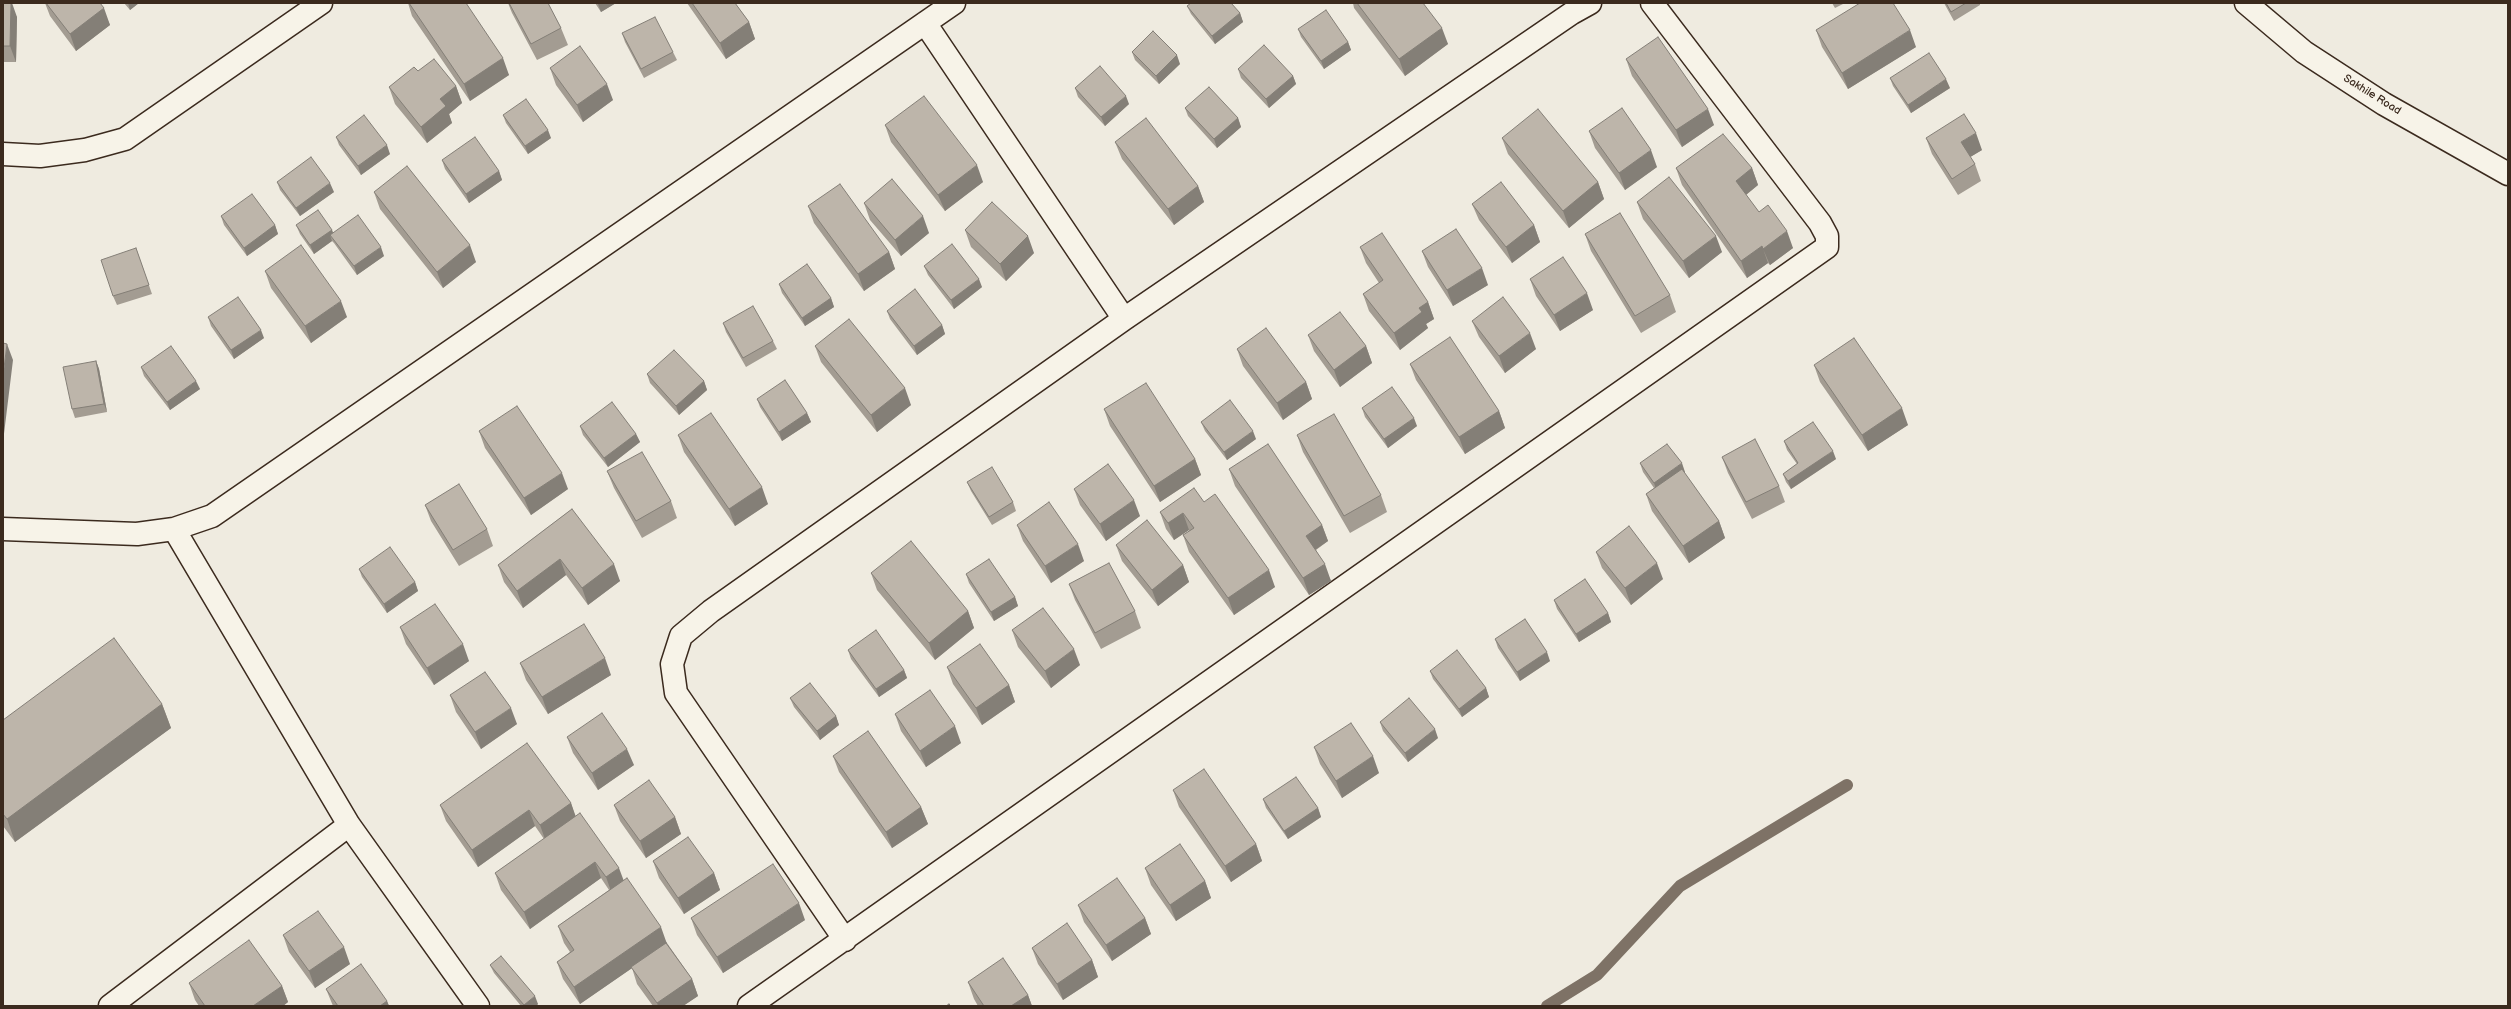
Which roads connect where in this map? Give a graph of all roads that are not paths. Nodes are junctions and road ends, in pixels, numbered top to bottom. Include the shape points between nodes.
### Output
1 (321, 3) edge
2 (954, 3) edge
3 (1590, 3) edge
4 (1652, 3) edge
5 (2246, 3) edge
6 (925, 23) junction
7 (3, 154) edge
8 (2508, 174) edge
9 (1124, 319) junction
10 (3, 529) edge
11 (174, 529) junction
12 (349, 824) junction
13 (844, 940) junction
14 (110, 1006) edge
15 (478, 1006) edge
16 (749, 1006) edge

1 - 7 street via 125,140 85,150 40,156
2 - 6 street
3 - 9 street
4 - 13 street via 1820,223 1827,236 1827,247
5 - 8 street, Sakhile Road via 2304,52 2384,104
6 - 9 street
6 - 11 street via 212,516
9 - 13 street via 711,611 681,636 672,664 676,693
10 - 11 street via 137,534
11 - 12 street
12 - 14 street
12 - 15 street
13 - 16 street

